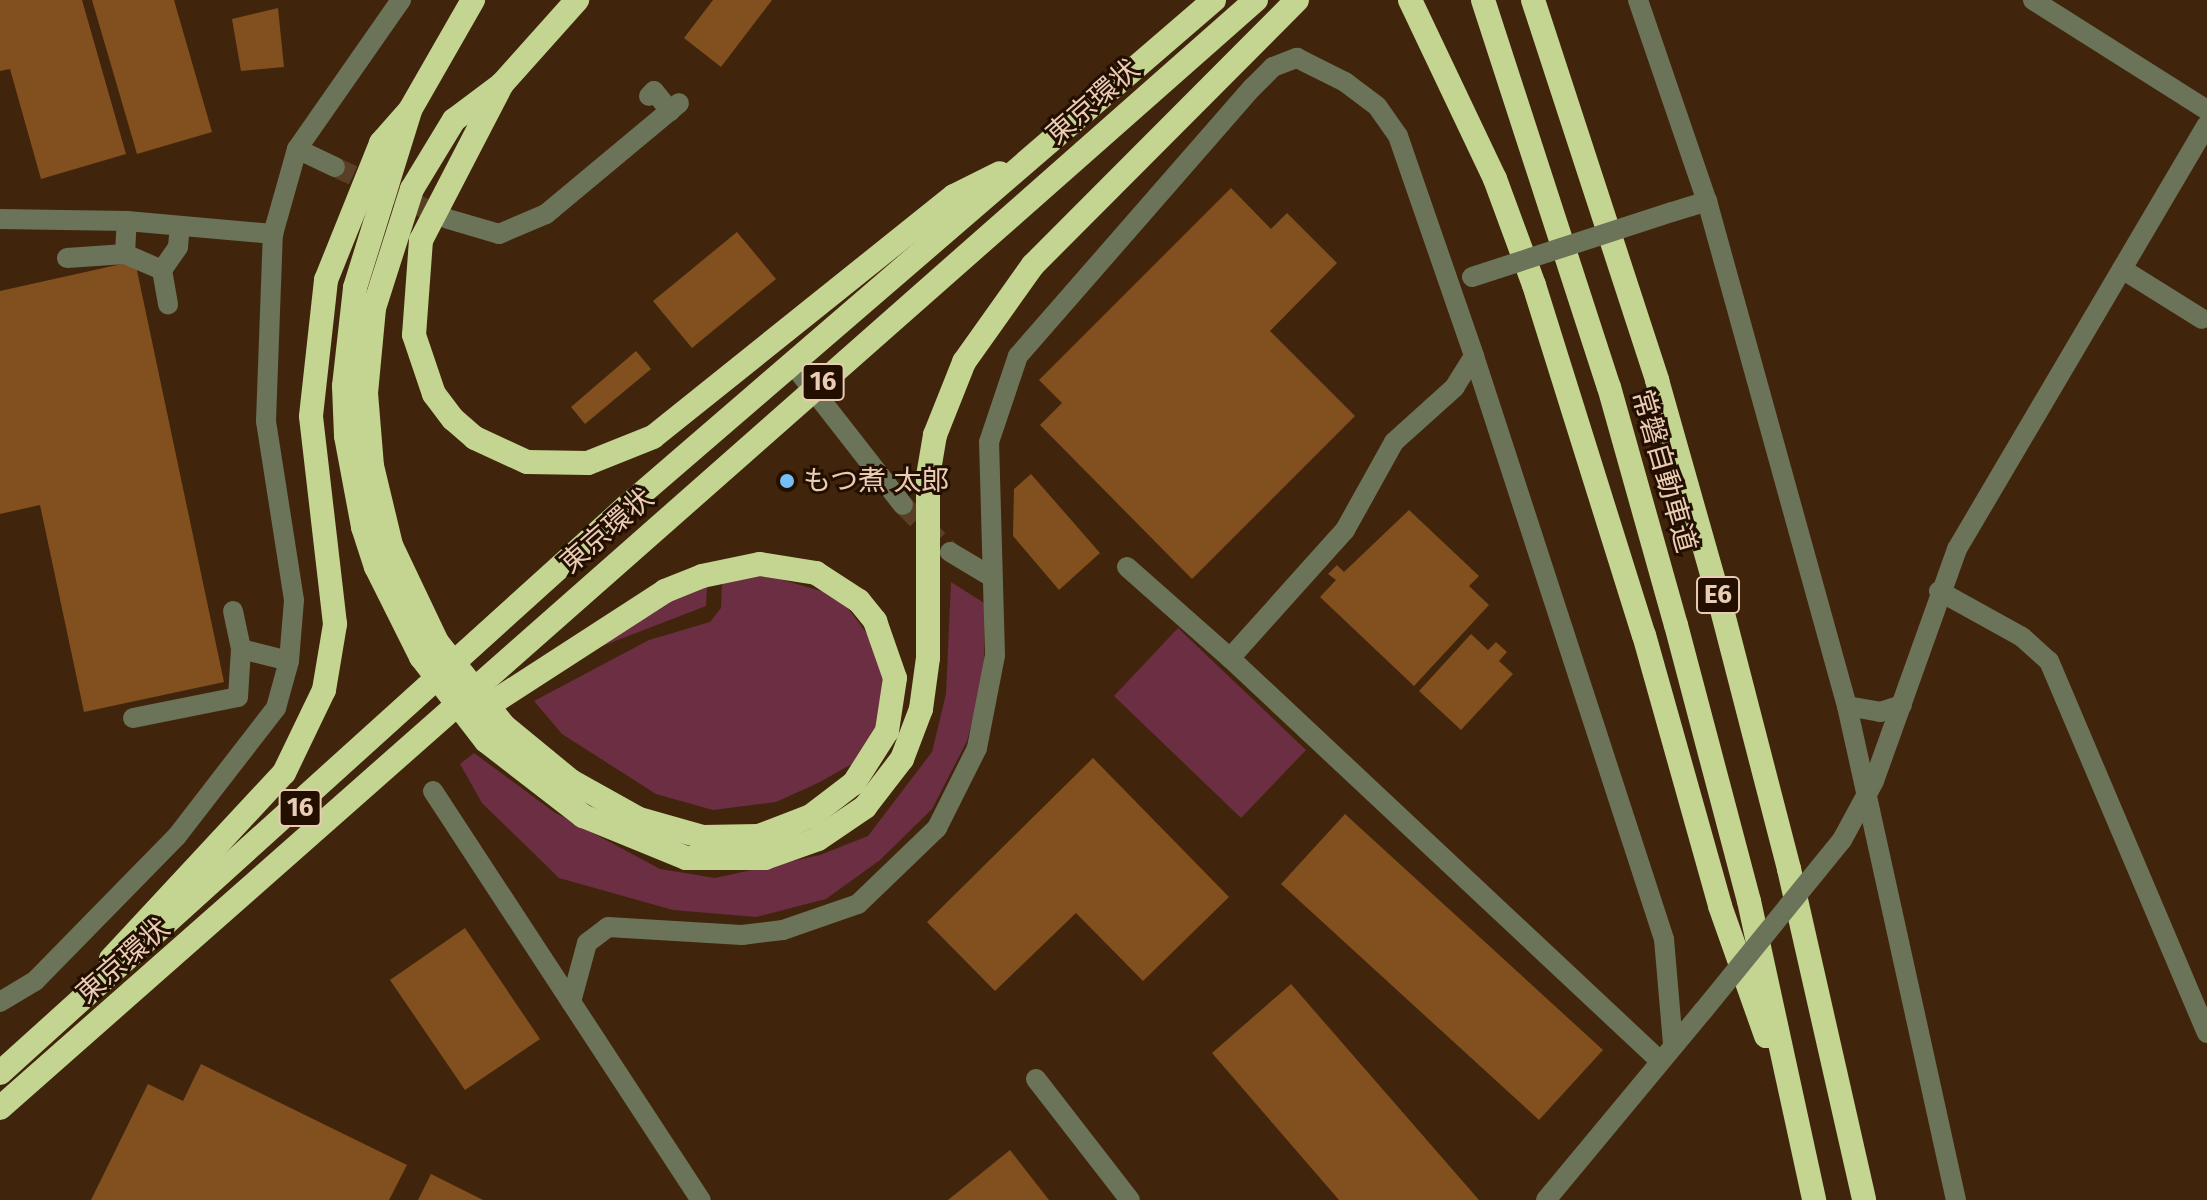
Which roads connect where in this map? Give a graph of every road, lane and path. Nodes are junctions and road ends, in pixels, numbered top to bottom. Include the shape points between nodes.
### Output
1 (401, 0) edge
2 (473, 0) edge
3 (577, 0) edge
4 (1214, 0) edge
5 (1256, 0) edge
6 (1297, 0) edge
7 (1410, 0) edge
8 (1483, 0) edge
9 (1533, 0) edge
10 (1638, 0) edge
11 (2033, 0) edge
12 (502, 84) junction
13 (649, 96) dead end
14 (410, 110) junction
15 (2207, 110) edge
16 (2207, 125) edge
17 (297, 149) junction
18 (1033, 157) junction
19 (335, 167) tunnel mouth
20 (1707, 201) junction
21 (0, 219) edge
22 (448, 219) tunnel mouth
23 (127, 221) junction
24 (180, 226) junction
25 (273, 234) junction
26 (125, 254) junction
27 (67, 258) dead end
28 (2122, 269) junction
29 (162, 270) junction
30 (1451, 283) junction
31 (168, 304) dead end
32 (2202, 319) dead end
33 (1474, 356) junction
34 (792, 363) junction
35 (814, 390) junction
36 (903, 505) tunnel mouth
37 (950, 552) tunnel mouth
38 (1127, 567) dead end
39 (992, 577) junction
40 (1939, 591) junction
41 (233, 611) dead end
42 (241, 649) junction
43 (429, 649) junction
44 (1230, 658) junction
45 (289, 661) junction
46 (1902, 705) junction
47 (1847, 706) junction
48 (133, 718) dead end
49 (495, 734) junction
50 (393, 767) junction
51 (433, 791) dead end
52 (1870, 791) junction
53 (0, 1002) edge
54 (571, 1002) junction
55 (52, 1028) junction
56 (2207, 1033) edge
57 (1666, 1053) junction
58 (0, 1073) edge
59 (1036, 1079) dead end
60 (0, 1108) edge
61 (1804, 1144) junction
62 (1555, 1197) edge
63 (701, 1200) edge
64 (1130, 1200) edge
65 (1814, 1200) edge
66 (1864, 1200) edge
67 (1956, 1200) edge

1 - 17 street
2 - 14 highway
3 - 12 highway
4 - 18 highway, 東京環状 / 16
5 - 35 highway, 東京環状 / 16
6 - 49 highway via 1033,265 964,362 940,420 928,476 928,658 921,709 902,759 865,807 818,839 765,858 686,858 583,816
7 - 61 highway via 1495,179 1534,285 1644,635 1720,906
8 - 61 highway, 常磐自動車道 / E6 via 1581,296 1676,625 1749,901
9 - 66 highway, 常磐自動車道 / E6 via 1653,366 1721,606 1789,869
10 - 20 street
11 - 15 street
12 - 18 highway via 421,240 414,335 434,394 453,419 488,445 527,462 588,463 653,437 954,196
12 - 43 highway via 454,120 412,189 381,274 369,346 368,429 380,505
13 - 22 street via 654,91 674,107 546,214 499,234
14 - 43 highway via 355,288 344,398 363,527
14 - 55 highway via 381,143 362,180 341,231 317,321 311,416 335,624 312,723 262,799
16 - 28 street
17 - 19 street
17 - 25 street
18 - 34 highway, 東京環状 / 16
20 - 30 street, bridge
20 - 47 street
21 - 23 street
23 - 24 street
23 - 26 street
24 - 25 street
24 - 29 street via 178,247
25 - 45 street via 264,364 274,487 293,585
26 - 27 street
26 - 29 street
28 - 32 street
28 - 40 street via 1957,549
29 - 31 street
30 - 33 street
30 - 39 street via 1398,136 1377,106 1317,65 1297,58 1273,67 1018,356 989,442
33 - 44 street via 1455,387 1394,442 1330,549
33 - 57 street via 1664,939
34 - 35 street
34 - 55 highway, 東京環状 / 16
35 - 36 street
35 - 50 highway, 東京環状 / 16
37 - 39 street
38 - 44 street
39 - 54 street via 995,655 977,748 953,801 913,858 858,904 783,930 742,935 608,927 587,943
40 - 46 street
40 - 56 street via 2022,637 2049,661
41 - 42 street
42 - 45 street
42 - 48 street via 238,697
43 - 49 highway, bridge
44 - 57 street
45 - 53 street via 276,708 233,770 35,981
46 - 47 street via 1880,712
46 - 52 street
47 - 52 street
49 - 50 highway via 606,803 703,837 759,836 835,801 872,759 890,718 895,678 875,621 859,601 816,573 760,564 712,573 568,649
50 - 60 highway, 東京環状 / 16
51 - 54 street
52 - 57 street, bridge via 1842,840
52 - 67 street
54 - 63 street
55 - 58 highway, 東京環状 / 16
57 - 62 street
59 - 64 street
61 - 65 highway, 常磐自動車道 / E6

